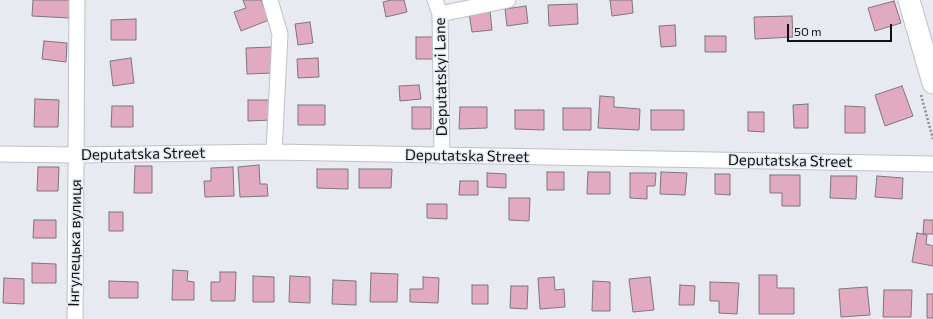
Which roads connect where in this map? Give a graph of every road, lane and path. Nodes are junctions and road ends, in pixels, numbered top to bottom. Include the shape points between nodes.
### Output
1 (77, 0) edge
2 (270, 0) edge
3 (508, 0) edge
4 (909, 0) edge
5 (438, 7) edge
6 (933, 83) edge
7 (274, 152) junction
8 (0, 154) edge
9 (76, 155) junction
10 (442, 156) junction
11 (933, 164) edge
12 (75, 319) edge

1 - 9 street, Інгулецька вулиця
2 - 7 street via 280,34
3 - 5 street
4 - 6 street
5 - 10 street, Deputatskyi Lane
7 - 9 street, Deputatska Street
7 - 10 street, Deputatska Street
8 - 9 street, Deputatska Street
9 - 12 street, Інгулецька вулиця
10 - 11 street, Deputatska Street

